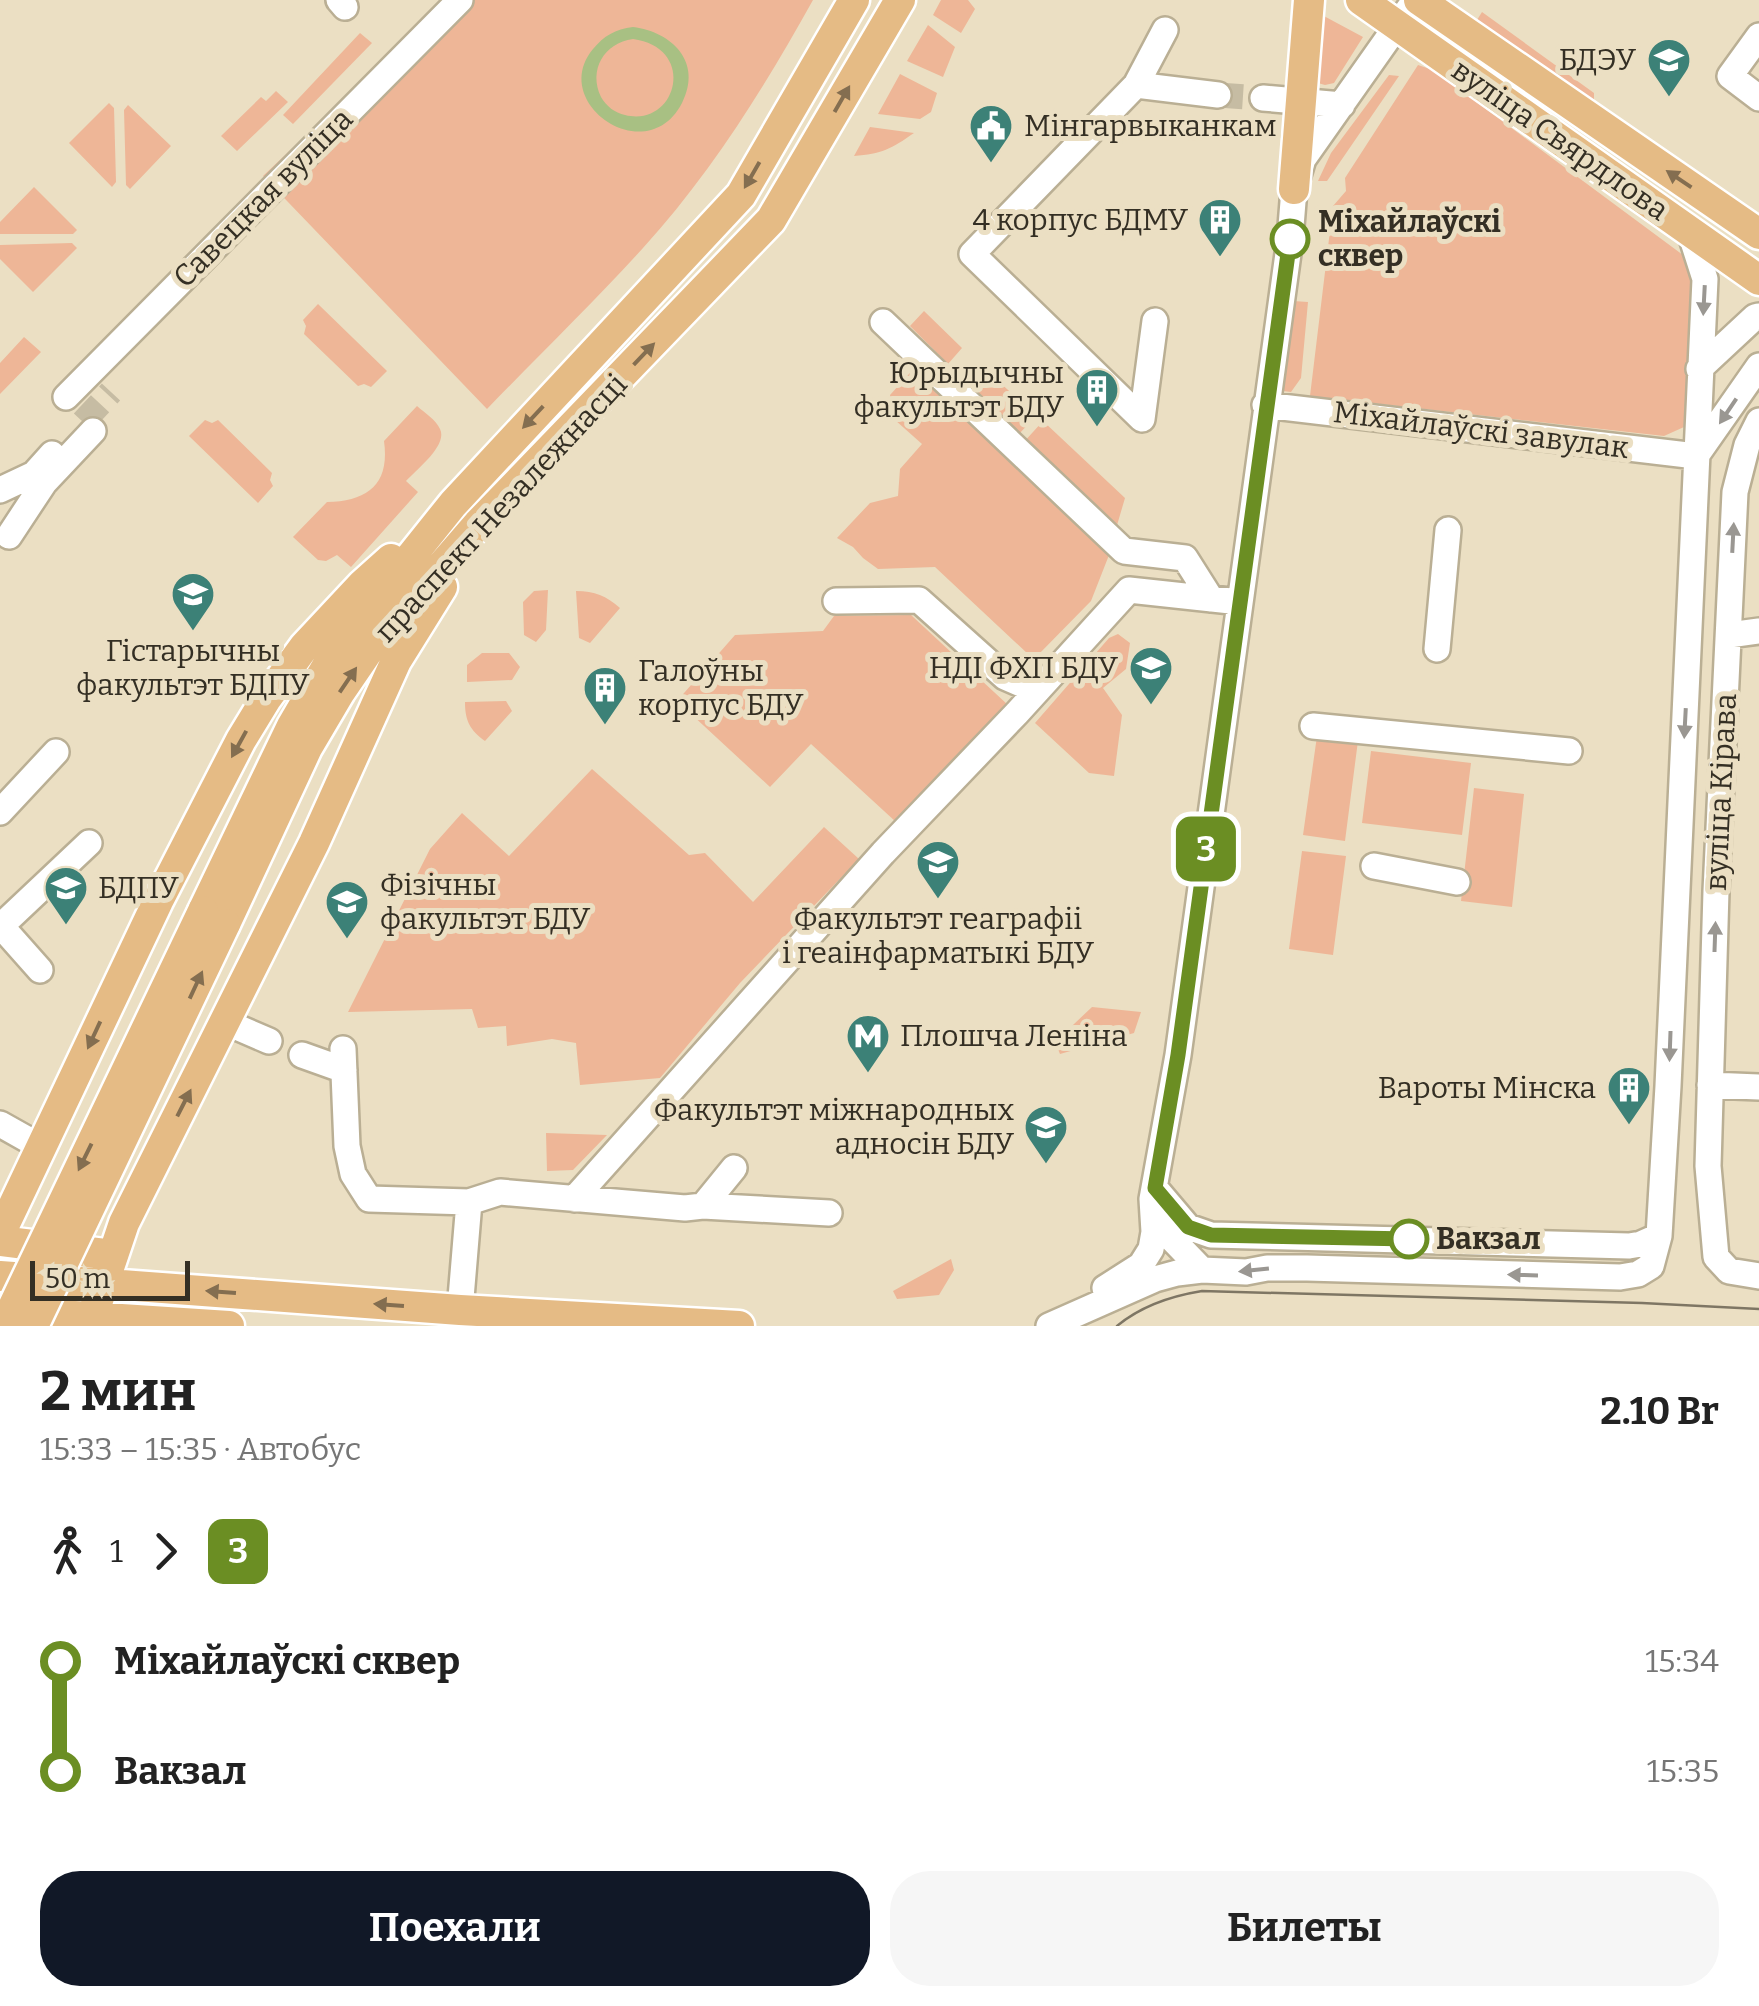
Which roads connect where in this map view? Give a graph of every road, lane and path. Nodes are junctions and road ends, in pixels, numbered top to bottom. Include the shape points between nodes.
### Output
1 (460, 0) edge
2 (854, 0) edge
3 (900, 0) edge
4 (1309, 0) edge
5 (1361, 0) edge
6 (1417, 0) edge
7 (1397, 26) junction
8 (1165, 30) dead end
9 (1759, 36) edge
10 (1136, 85) junction
11 (1218, 95) tunnel mouth
12 (1263, 98) tunnel mouth
13 (1759, 98) edge
14 (1301, 100) junction
15 (1342, 106) junction
16 (1294, 188) junction
17 (1690, 232) junction
18 (1759, 234) edge
19 (1759, 280) edge
20 (1759, 316) edge
21 (1155, 321) dead end
22 (883, 322) dead end
23 (1759, 366) edge
24 (1700, 369) junction
25 (66, 397) dead end
26 (1266, 405) junction
27 (1759, 422) edge
28 (1753, 445) edge
29 (1696, 456) junction
30 (0, 490) edge
31 (453, 504) junction
32 (478, 524) junction
33 (1448, 530) dead end
34 (3, 536) edge
35 (1211, 599) junction
36 (836, 601) dead end
37 (1240, 602) junction
38 (1759, 631) edge
39 (1728, 635) junction
40 (1436, 649) dead end
41 (1047, 679) junction
42 (1313, 726) dead end
43 (1569, 751) dead end
44 (56, 752) dead end
45 (0, 812) edge
46 (89, 843) dead end
47 (1374, 866) dead end
48 (1457, 882) dead end
49 (214, 917) junction
50 (0, 927) edge
51 (40, 970) dead end
52 (224, 1022) junction
53 (269, 1040) dead end
54 (302, 1055) dead end
55 (1710, 1085) junction
56 (1759, 1087) edge
57 (0, 1124) edge
58 (41, 1147) junction
59 (1663, 1162) junction
60 (1708, 1166) junction
61 (734, 1168) dead end
62 (1155, 1188) junction
63 (574, 1199) junction
64 (469, 1202) junction
65 (703, 1206) junction
66 (829, 1212) dead end
67 (1659, 1236) junction
68 (0, 1238) edge
69 (113, 1254) junction
70 (1202, 1270) junction
71 (0, 1276) edge
72 (1759, 1276) edge
73 (103, 1284) junction
74 (460, 1310) junction
75 (0, 1311) edge
76 (92, 1318) junction
77 (4, 1326) edge
78 (33, 1326) edge
79 (228, 1326) edge
80 (739, 1326) edge
81 (1048, 1326) edge

1 - 25 street, Савецкая вуліца
2 -> 31 main road, праспект Незалежнасці via 740,195
32 -> 3 main road, праспект Незалежнасці via 771,220
4 - 14 main road
5 - 7 main road, вуліца Свярдлова
6 - 7 street
18 -> 6 main road, вуліца Свярдлова
7 - 15 street
7 - 17 main road, вуліца Свярдлова
8 - 10 street
9 - 13 street via 1730,76
10 - 11 street
10 - 21 street via 972,254 1142,419
12 - 14 street
14 - 15 street
14 - 16 main road
15 - 16 street via 1303,160
16 - 26 street
17 - 19 main road, вуліца Свярдлова
17 -> 24 street, вуліца Кірава via 1705,279
20 - 24 street
22 - 35 street via 1124,551 1185,558
23 -> 29 street
24 - 29 street, вуліца Кірава
26 - 29 street, Міхайлаўскі завулак
26 - 37 street
27 - 28 street, вуліца Кірава
39 -> 28 street, вуліца Кірава via 1735,492
29 -> 59 street, вуліца Кірава
30 - 34 street via 34,474 88,426
31 - 49 main road, праспект Незалежнасці via 337,650 286,738
31 -> 58 main road via 362,584 266,699 158,901
49 -> 32 main road, праспект Незалежнасці via 340,692
32 - 52 main road via 396,662
33 - 40 street
35 - 37 street
35 - 41 street via 1129,590
36 - 41 street via 920,600 1005,678 1026,686
37 - 62 street
38 - 39 street
55 -> 39 street, вуліца Кірава
41 - 63 street
42 - 43 street
44 - 45 street
46 - 50 street
47 - 48 street
49 -> 77 main road, праспект Незалежнасці, bridge
78 -> 49 main road, праспект Незалежнасці, bridge
50 - 51 street
52 - 53 street
69 -> 52 main road
54 - 64 street via 343,1060 352,1174 368,1199
55 - 56 street
55 - 60 street, вуліца Кірава
57 - 58 street
58 - 68 main road
59 - 60 street via 1684,1178
59 - 67 street, вуліца Кірава
60 - 72 street, вуліца Кірава via 1716,1257 1729,1271
61 - 65 street
62 - 67 street via 1188,1227 1211,1235 1630,1246
62 - 70 street via 1173,1240
62 - 81 street via 1151,1249 1141,1264
63 - 64 street via 500,1192
63 - 65 street
64 - 74 street
65 - 66 street
67 -> 70 street via 1651,1266 1620,1277
68 - 69 main road
69 - 73 main road
70 - 81 street via 1155,1279
71 - 73 main road
74 -> 73 main road
73 - 76 main road
74 - 80 main road
75 - 76 main road
76 - 79 main road

